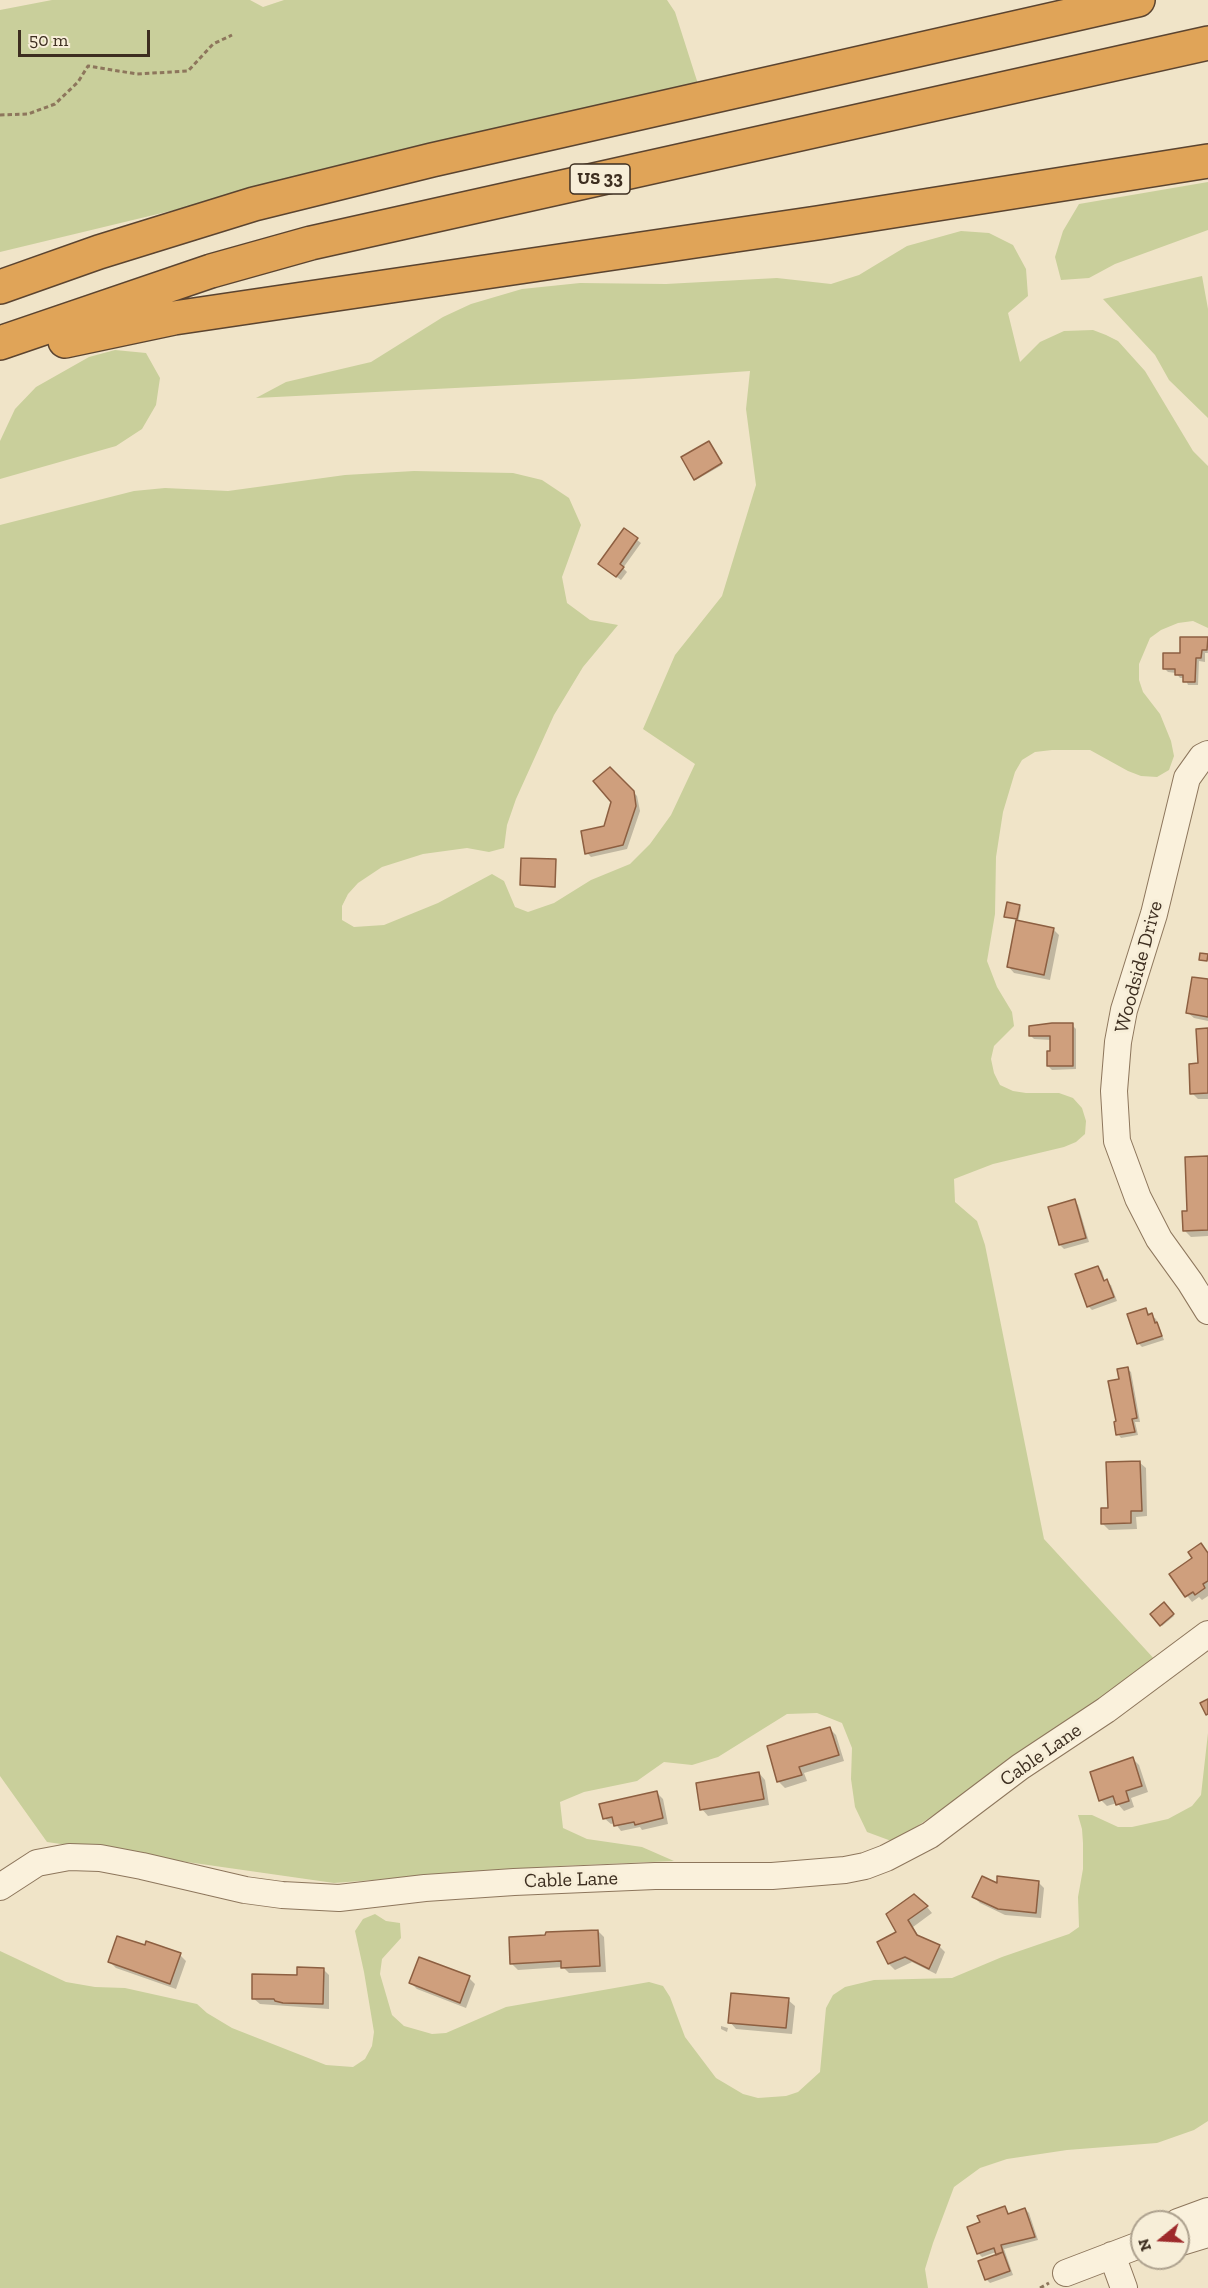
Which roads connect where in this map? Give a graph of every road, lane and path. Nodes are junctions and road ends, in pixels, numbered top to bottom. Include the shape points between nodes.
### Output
1 (1138, 0) edge
2 (232, 35) dead end
3 (1208, 43) edge
4 (0, 115) edge
5 (1208, 161) edge
6 (0, 287) edge
7 (0, 343) edge
8 (0, 359) edge
9 (1208, 754) edge
10 (1208, 1311) edge
11 (1208, 1634) edge
12 (0, 1887) edge
13 (1208, 2211) edge
14 (1190, 2218) edge
15 (1208, 2234) edge
16 (1190, 2239) edge
17 (1130, 2248) edge
18 (1112, 2255) junction
19 (1066, 2273) dead end
20 (1124, 2288) edge

1 - 6 highway via 255,204
2 - 4 path via 213,44 188,71 137,74 88,66 55,104 28,114
3 - 7 highway, US 33 via 311,243 212,271
5 - 8 highway via 174,318 92,334
9 - 10 street, Woodside Drive via 1187,778 1154,914 1124,1010 1114,1091 1117,1141 1145,1215
11 - 12 street, Cable Lane via 930,1835 865,1866 772,1876 514,1882 339,1898 245,1890 100,1858 69,1857 38,1863
13 - 14 street
15 - 16 street
17 - 18 street
18 - 19 street
18 - 20 street

